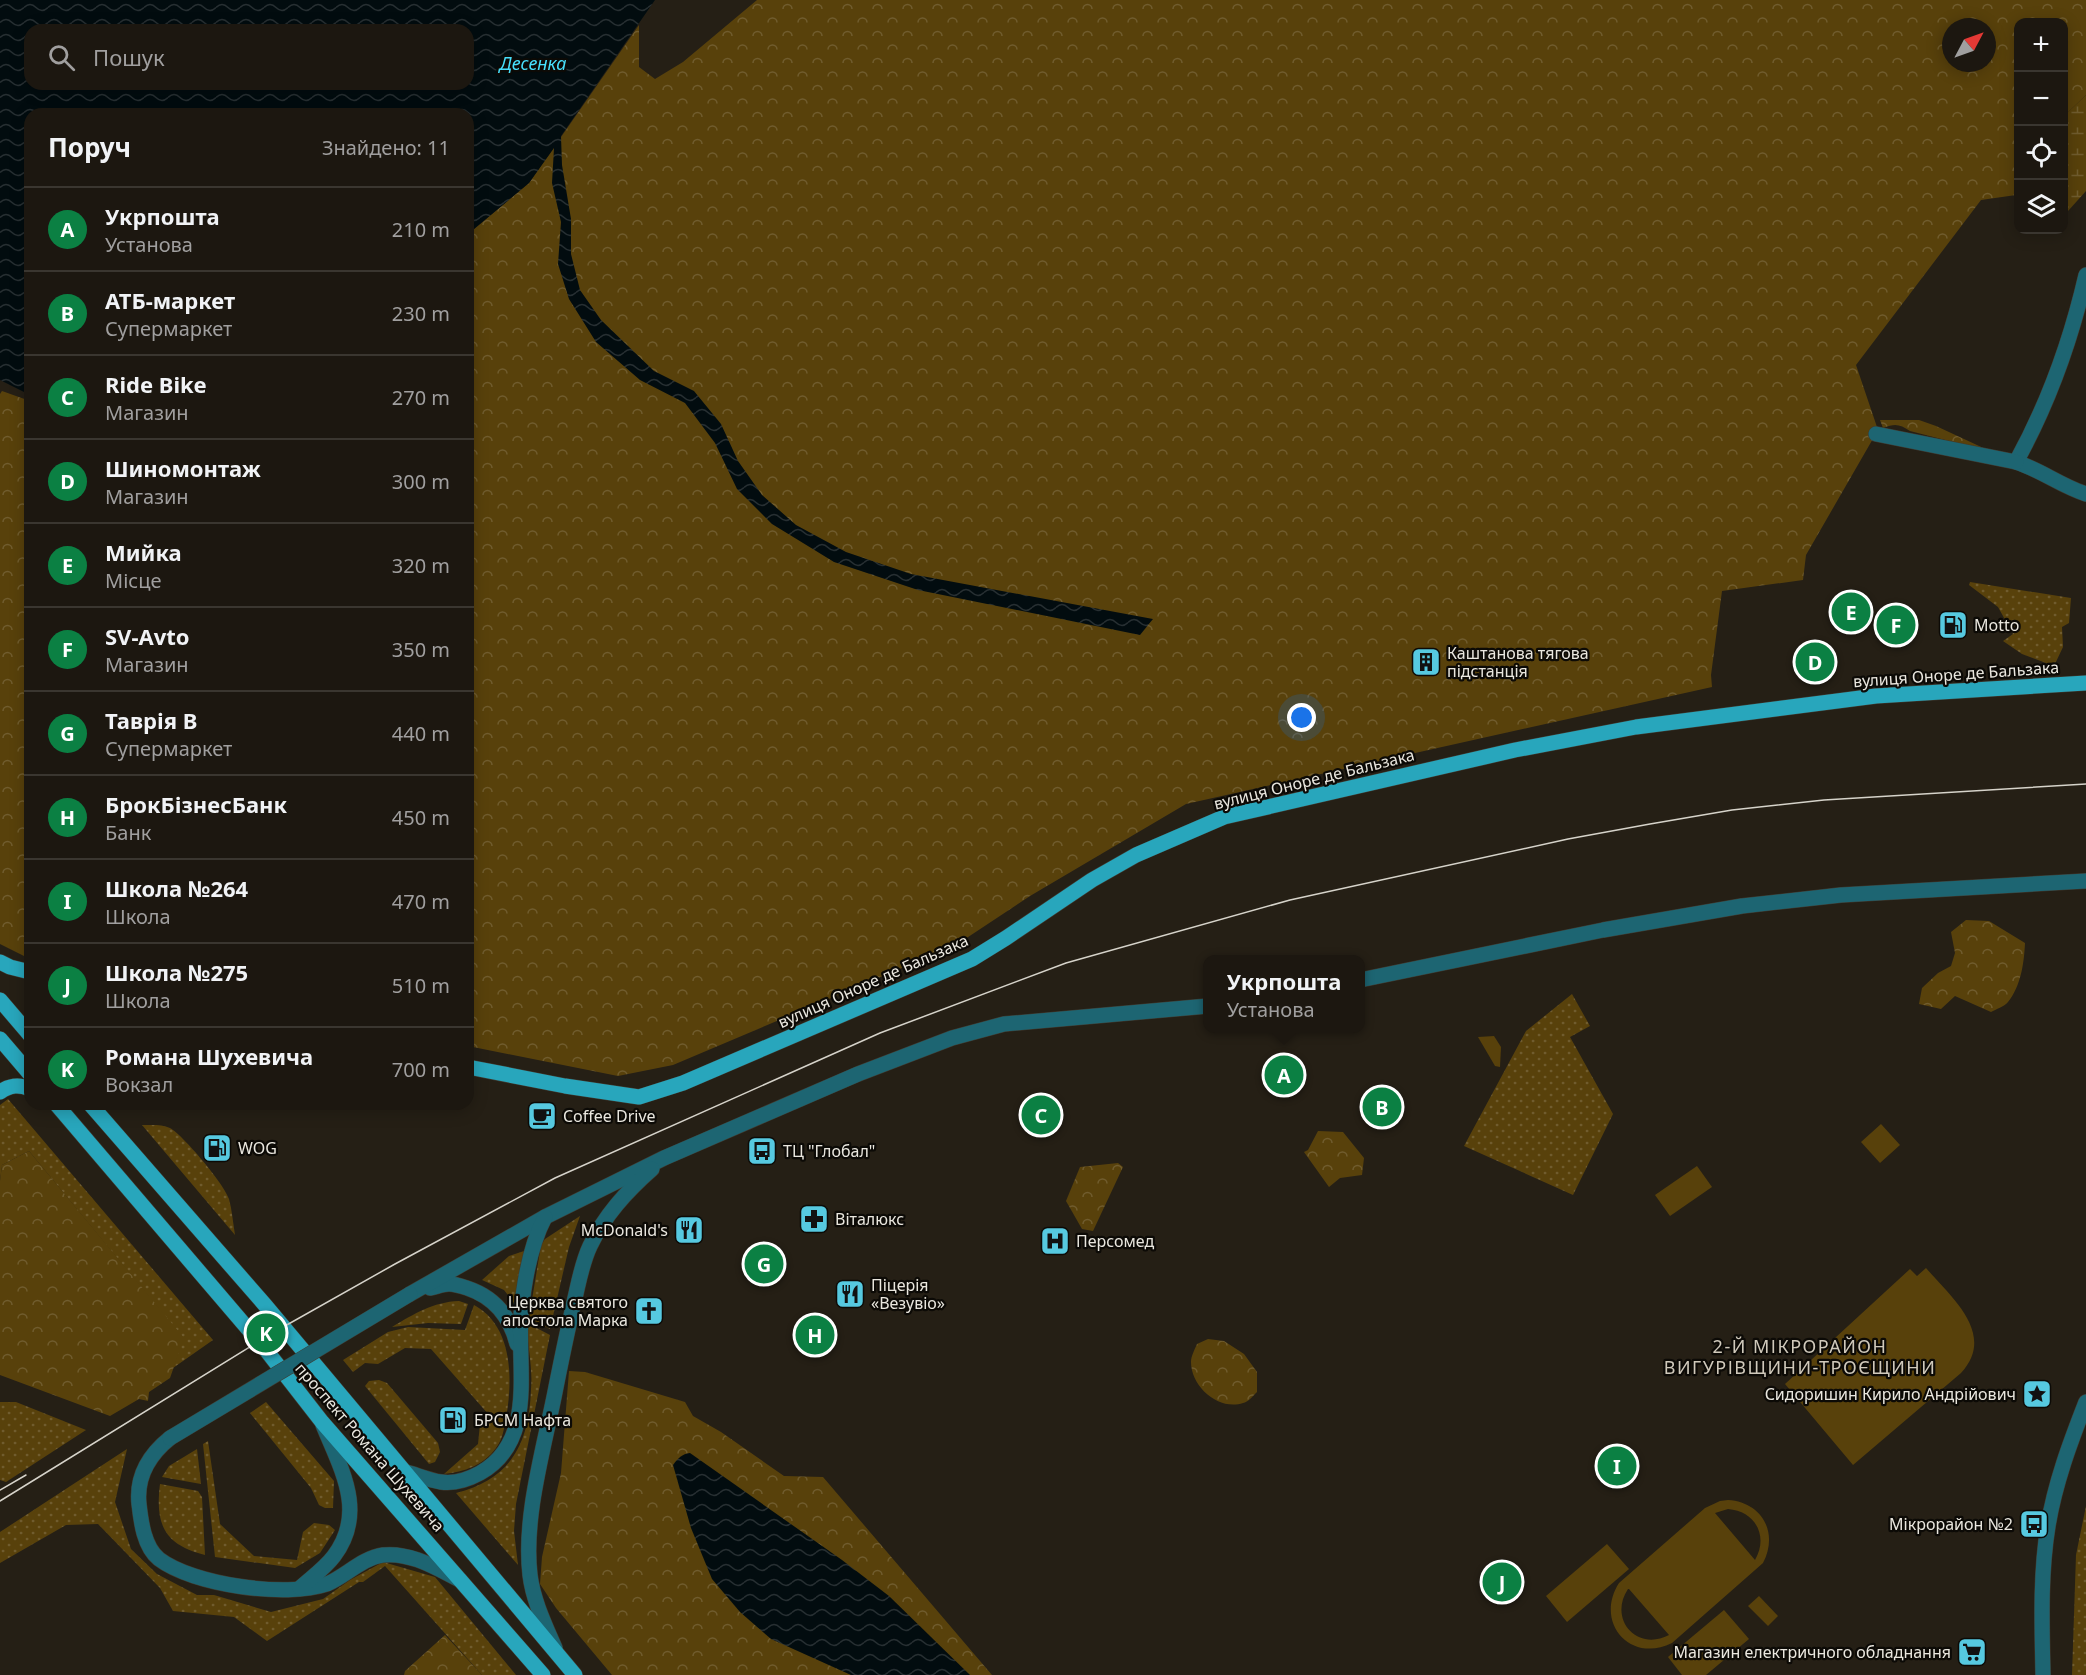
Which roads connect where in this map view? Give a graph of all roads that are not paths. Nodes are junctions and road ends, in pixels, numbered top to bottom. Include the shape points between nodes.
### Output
1 (2086, 275) edge
2 (1876, 434) dead end
3 (2016, 462) junction
4 (2086, 494) edge
5 (2086, 683) edge
6 (2086, 881) edge
7 (0, 962) edge
8 (24, 970) edge
9 (1365, 979) edge
10 (0, 1000) edge
11 (1203, 1006) edge
12 (24, 1028) edge
13 (0, 1039) edge
14 (24, 1067) edge
15 (474, 1068) edge
16 (24, 1086) edge
17 (0, 1092) edge
18 (61, 1110) edge
19 (95, 1110) edge
20 (664, 1158) junction
21 (545, 1217) junction
22 (410, 1294) junction
23 (520, 1353) junction
24 (2086, 1402) edge
25 (322, 1422) junction
26 (406, 1472) junction
27 (462, 1580) junction
28 (300, 1588) junction
29 (559, 1656) junction
30 (543, 1675) edge
31 (575, 1675) edge
32 (2043, 1675) edge

1 - 3 street via 2076,317 2036,425
2 - 3 street
3 - 4 street
5 - 15 main road, вулиця Оноре де Бальзака via 1876,696 1636,727 1515,750 1224,817 1136,855 972,959 683,1083 639,1097
6 - 9 street via 1841,895 1742,906
7 - 8 main road
10 - 12 main road
11 - 20 street via 1004,1024 979,1030 858,1074
13 - 14 main road
16 - 17 main road via 10,1086
18 - 25 main road, проспект Романа Шухевича via 266,1350
19 - 26 main road, проспект Романа Шухевича
20 - 21 street
20 - 29 street via 624,1195 604,1220 582,1270 566,1337 531,1515 529,1547 530,1577
21 - 22 street
21 - 23 street via 533,1242 521,1312
22 - 23 street via 449,1284 476,1291 504,1312
22 - 28 street, bridge via 170,1438 154,1451 141,1476 140,1520 158,1557 179,1570 218,1581 262,1590
23 - 26 street via 517,1422 513,1439 500,1459 477,1475 454,1482 442,1483
24 - 32 street via 2057,1485 2048,1528
25 - 27 main road, проспект Романа Шухевича
25 - 28 street via 348,1490 351,1517 333,1558
26 - 29 main road, проспект Романа Шухевича
27 - 28 street via 418,1559 381,1555 327,1584
27 - 30 main road, проспект Романа Шухевича
29 - 31 main road, проспект Романа Шухевича

